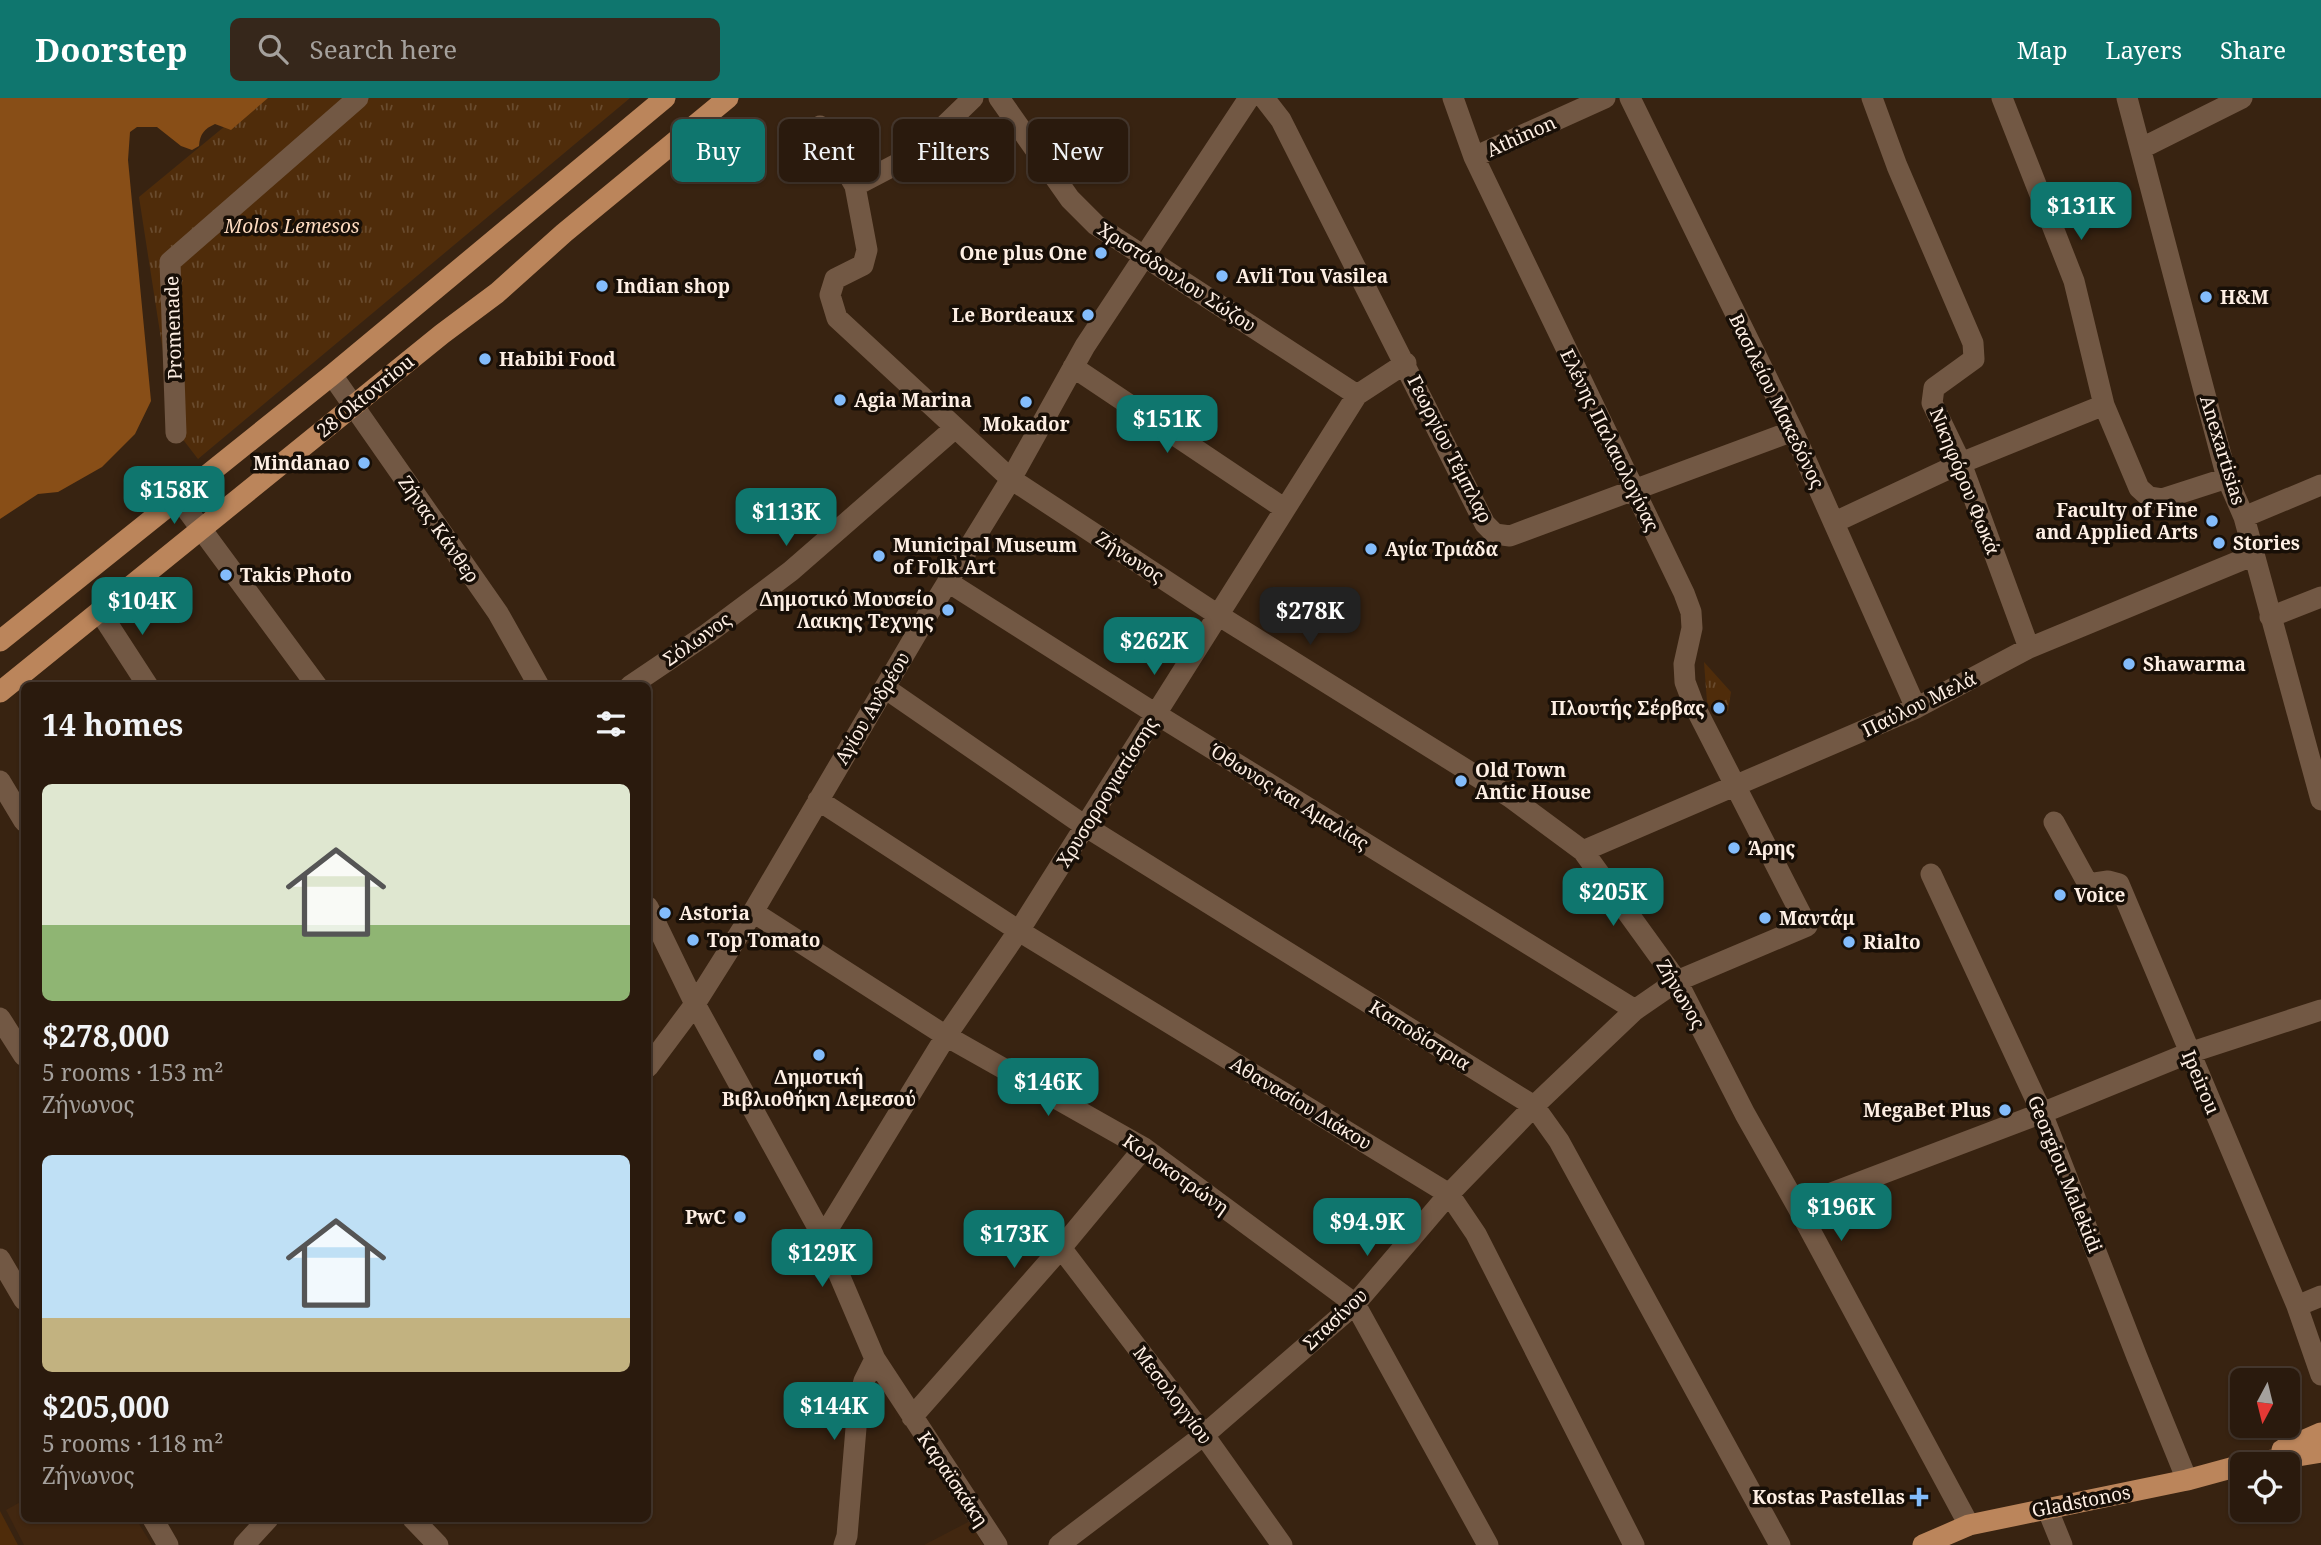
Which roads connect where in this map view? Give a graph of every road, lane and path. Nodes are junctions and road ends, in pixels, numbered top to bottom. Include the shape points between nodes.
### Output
1 (358, 98) edge
2 (665, 98) edge
3 (728, 98) edge
4 (973, 98) edge
5 (999, 98) edge
6 (1249, 98) edge
7 (1264, 98) edge
8 (1453, 98) edge
9 (1605, 98) edge
10 (1630, 98) edge
11 (1872, 98) edge
12 (2002, 98) edge
13 (2127, 98) edge
14 (2242, 98) edge
15 (2141, 148) junction
16 (1474, 157) junction
17 (853, 182) edge
18 (855, 186) junction
19 (1144, 256) junction
20 (1406, 363) junction
21 (1073, 367) junction
22 (332, 375) junction
23 (1357, 395) junction
24 (2104, 405) junction
25 (353, 406) junction
26 (956, 428) junction
27 (1793, 431) junction
28 (176, 433) dead end
29 (1961, 463) junction
30 (2227, 478) junction
31 (1011, 479) junction
32 (2321, 485) edge
33 (1634, 490) junction
34 (178, 499) junction
35 (1285, 509) junction
36 (2244, 517) junction
37 (1835, 522) junction
38 (202, 528) junction
39 (2254, 555) junction
40 (948, 582) junction
41 (2321, 597) edge
42 (100, 612) junction
43 (1219, 615) junction
44 (2270, 617) junction
45 (0, 642) edge
46 (2029, 648) junction
47 (145, 682) edge
48 (314, 682) edge
49 (537, 682) edge
50 (636, 682) edge
51 (885, 688) junction
52 (0, 692) edge
53 (1916, 708) junction
54 (1156, 715) junction
55 (0, 781) edge
56 (1735, 786) junction
57 (818, 800) junction
58 (2321, 800) edge
59 (21, 816) edge
60 (2054, 822) dead end
61 (1085, 826) junction
62 (1583, 851) junction
63 (1931, 874) dead end
64 (753, 912) junction
65 (651, 913) edge
66 (1807, 926) joint
67 (1019, 931) junction
68 (1677, 981) junction
69 (695, 1004) junction
70 (1634, 1010) junction
71 (2321, 1010) edge
72 (0, 1018) edge
73 (946, 1036) junction
74 (21, 1051) edge
75 (2189, 1053) junction
76 (651, 1063) edge
77 (1534, 1106) junction
78 (2042, 1113) junction
79 (1144, 1148) junction
80 (1449, 1194) junction
81 (1797, 1206) junction
82 (823, 1237) junction
83 (1061, 1248) junction
84 (0, 1259) edge
85 (21, 1295) edge
86 (2321, 1296) edge
87 (1355, 1304) junction
88 (2297, 1306) junction
89 (875, 1359) junction
90 (2321, 1375) edge
91 (912, 1417) junction
92 (2321, 1433) edge
93 (1204, 1434) junction
94 (2275, 1452) edge
95 (2321, 1452) edge
96 (2300, 1455) edge
97 (2230, 1468) edge
98 (2187, 1480) junction
99 (2047, 1508) junction
100 (155, 1522) edge
101 (265, 1522) edge
102 (416, 1522) edge
103 (1969, 1525) junction
104 (168, 1545) edge
105 (244, 1545) edge
106 (438, 1545) edge
107 (844, 1545) edge
108 (997, 1545) edge
109 (1059, 1545) edge
110 (1282, 1545) edge
111 (1488, 1545) edge
112 (1634, 1545) edge
113 (1780, 1545) edge
114 (1923, 1545) edge
115 (2062, 1545) edge

1 - 28 street, Promenade via 170,262
2 - 22 main road, 28 Oktovriou
3 - 25 main road, 28 Oktovriou via 497,293
4 - 18 street via 914,155
5 - 19 street, Χριστόδουλου Σώζου via 1070,199 1096,225
6 - 19 street, Αγίου Ανδρέου
7 - 20 street, Γεωργίου Τέμπλαρ via 1281,120
8 - 16 street, Ελένης Παλαιολογίνας
9 - 16 street, Athinon
10 - 27 street, Βασιλείου Μακεδόνος
11 - 29 street, Νικηφόρου Φωκά via 1973,343 1974,359 1934,388 1932,403
12 - 24 street via 2074,281
13 - 15 street, Anexartisias
14 - 15 street
15 - 30 street, Anexartisias
16 - 33 street, Ελένης Παλαιολογίνας
17 - 18 street, Ζήνωνος
18 - 26 street, Ζήνωνος via 867,250 863,265 835,279 830,295 837,318
19 - 21 street, Αγίου Ανδρέου
19 - 23 street, Χριστόδουλου Σώζου
20 - 23 street, Χρυσορρογιατίσσης
20 - 33 street, Γεωργίου Τέμπλαρ via 1485,524 1496,534 1510,536
21 - 31 street, Αγίου Ανδρέου
21 - 35 street
22 - 25 street, Ζήνας Κάνθερ
22 - 34 main road, 28 Oktovriou
23 - 35 street, Χρυσορρογιατίσσης
24 - 29 street
24 - 30 street via 2138,488 2149,497 2162,499
25 - 38 main road, 28 Oktovriou
25 - 49 street, Ζήνας Κάνθερ via 498,613
26 - 31 street, Ζήνωνος
26 - 50 street, Σόλωνος via 791,571
27 - 33 street
27 - 37 street, Βασιλείου Μακεδόνος
29 - 37 street
29 - 46 street, Νικηφόρου Φωκά
30 - 36 street, Anexartisias
31 - 40 street, Αγίου Ανδρέου
31 - 43 street, Ζήνωνος
32 - 36 street
33 - 56 street, Ελένης Παλαιολογίνας via 1684,593 1692,628 1685,682
34 - 38 street
34 - 45 main road, 28 Oktovriou
35 - 43 street, Χρυσορρογιατίσσης
36 - 39 street, Anexartisias
37 - 53 street, Βασιλείου Μακεδόνος
38 - 42 main road, 28 Oktovriou
38 - 48 street
39 - 44 street, Anexartisias
39 - 46 street, Παύλου Μελά
40 - 51 street, Αγίου Ανδρέου
40 - 54 street, Όθωνος και Αμαλίας
41 - 44 street
42 - 47 street
42 - 52 main road, 28 Oktovriou
43 - 54 street, Χρυσορρογιατίσσης
43 - 62 street, Ζήνωνος via 1510,797
44 - 58 street, Anexartisias
46 - 53 street, Παύλου Μελά
51 - 57 street, Αγίου Ανδρέου
51 - 61 street, Καποδίστρια
53 - 56 street, Παύλου Μελά
54 - 61 street, Χρυσορρογιατίσσης
54 - 70 street, Όθωνος και Αμαλίας
55 - 59 street
56 - 62 street, Παύλου Μελά
56 - 66 street, Ελένης Παλαιολογίνας
57 - 64 street, Αγίου Ανδρέου
57 - 67 street, Αθανασίου Διάκου
60 - 75 street, Ipeirou via 2088,884 2119,884
61 - 67 street, Χρυσορρογιατίσσης
61 - 77 street, Καποδίστρια
62 - 68 street, Ζήνωνος
63 - 78 street, Georgiou Malekidi
64 - 69 street, Αγίου Ανδρέου
64 - 73 street, Κολοκοτρώνη
65 - 69 street
66 - 68 street, Στασίνου
67 - 73 street, Χρυσορρογιατίσσης
67 - 80 street, Αθανασίου Διάκου
68 - 70 street, Στασίνου
68 - 81 street, Ζήνωνος
69 - 76 street, Αγίου Ανδρέου
69 - 82 street, Καραϊσκάκη
70 - 77 street, Στασίνου
71 - 75 street
72 - 74 street
73 - 79 street, Κολοκοτρώνη
73 - 82 street, Χρυσορρογιατίσσης
75 - 78 street
75 - 88 street, Ipeirou
77 - 80 street, Στασίνου
77 - 113 street, Καποδίστρια via 1559,1141
78 - 81 street
78 - 98 street, Georgiou Malekidi
79 - 83 street
79 - 87 street, Κολοκοτρώνη
80 - 87 street, Στασίνου
80 - 112 street, Αθανασίου Διάκου via 1476,1234
81 - 103 street, Ζήνωνος
82 - 89 street, Καραϊσκάκη
83 - 91 street
83 - 93 street, Μεσολογγίου
84 - 85 street
86 - 88 street
87 - 93 street, Στασίνου
87 - 111 street, Κολοκοτρώνη
88 - 90 street, Ipeirou
89 - 91 street, Καραϊσκάκη
89 - 107 street via 858,1404
91 - 108 street, Καραϊσκάκη
92 - 94 main road, Gladstonos
93 - 109 street, Στασίνου
93 - 110 street, Μεσολογγίου
95 - 96 main road, Gladstonos
97 - 98 main road, Gladstonos
98 - 99 main road, Gladstonos
99 - 103 main road, Gladstonos
99 - 115 street
100 - 104 street
101 - 105 street
102 - 106 street
103 - 114 main road, Gladstonos

